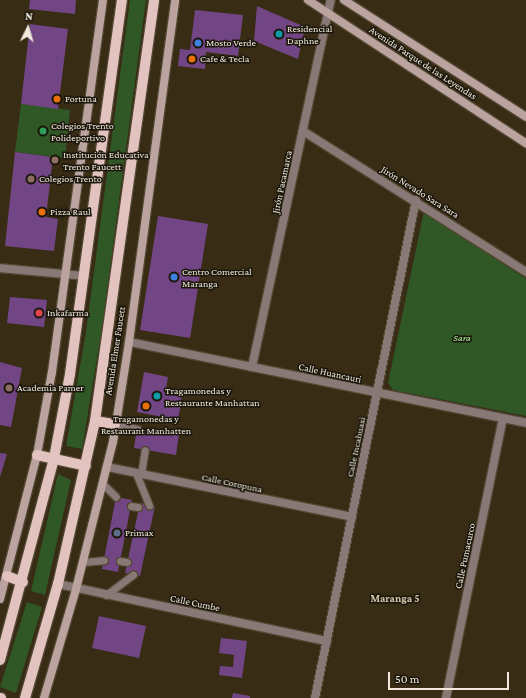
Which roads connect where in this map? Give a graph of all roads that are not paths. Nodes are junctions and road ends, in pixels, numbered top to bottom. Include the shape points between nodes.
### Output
1 (103, 0) edge
2 (122, 0) edge
3 (154, 0) edge
4 (175, 0) edge
5 (308, 0) edge
6 (331, 0) edge
7 (344, 0) edge
8 (328, 13) junction
9 (526, 117) edge
10 (303, 131) junction
11 (526, 143) edge
12 (416, 200) junction
13 (0, 268) edge
14 (526, 272) edge
15 (66, 275) junction
16 (85, 276) junction
17 (129, 342) junction
18 (252, 367) junction
19 (378, 393) junction
20 (503, 418) junction
21 (95, 421) junction
22 (526, 423) edge
23 (115, 424) junction
24 (137, 429) dead end
25 (145, 450) dead end
26 (37, 455) junction
27 (54, 458) junction
28 (86, 466) junction
29 (107, 467) junction
30 (138, 474) junction
31 (103, 484) junction
32 (116, 497) dead end
33 (149, 505) dead end
34 (131, 506) dead end
35 (138, 507) dead end
36 (352, 518) junction
37 (104, 560) dead end
38 (83, 562) junction
39 (133, 575) dead end
40 (7, 576) junction
41 (23, 582) junction
42 (58, 584) junction
43 (76, 589) junction
44 (106, 595) junction
45 (0, 599) edge
46 (327, 641) junction
47 (0, 660) edge
48 (25, 698) edge
49 (44, 698) edge
50 (315, 698) edge
51 (446, 698) edge

1 - 15 main road
2 - 16 main road
3 - 21 main road, Avenida Elmer Faucett
4 - 17 main road, Avenida Elmer Faucett
5 - 8 main road, Avenida Parque de las Leyendas
6 - 8 street, Jirón Pacamarca
7 - 9 main road, Avenida Parque de las Leyendas
8 - 10 street, Jirón Pacamarca
8 - 11 main road, Avenida Parque de las Leyendas
10 - 12 street, Jirón Nevado Sara Sara
10 - 18 street, Jirón Pacamarca
12 - 14 street, Jirón Nevado Sara Sara
12 - 19 street, Calle Incahuasi
13 - 15 street
15 - 16 street
15 - 26 main road
16 - 27 main road
17 - 18 street, Calle Huancauri
17 - 23 main road, Avenida Elmer Faucett
18 - 19 street, Calle Huancauri
19 - 20 street, Calle Huancauri
19 - 36 street, Calle Incahuasi
20 - 22 street, Calle Huancauri
20 - 51 street, Calle Pumacurco
21 - 23 main road
21 - 28 main road, Avenida Elmer Faucett
23 - 24 lane
23 - 29 main road, Avenida Elmer Faucett
25 - 30 lane
26 - 27 main road
26 - 40 main road
27 - 28 main road
27 - 41 main road
28 - 42 main road, Avenida Elmer Faucett
29 - 30 street, Calle Coropuna
29 - 31 main road, Avenida Elmer Faucett
30 - 33 lane
30 - 36 street, Calle Coropuna
31 - 32 lane
31 - 38 main road, Avenida Elmer Faucett
34 - 35 lane
36 - 46 street, Calle Incahuasi
37 - 38 lane
38 - 43 main road, Avenida Elmer Faucett
39 - 44 lane
40 - 41 main road
40 - 45 main road
41 - 47 main road
42 - 43 street, Calle Cumbe
42 - 48 main road, Avenida Elmer Faucett
43 - 44 street, Calle Cumbe
43 - 49 main road, Avenida Elmer Faucett
44 - 46 street, Calle Cumbe
46 - 50 street, Calle Incahuasi

